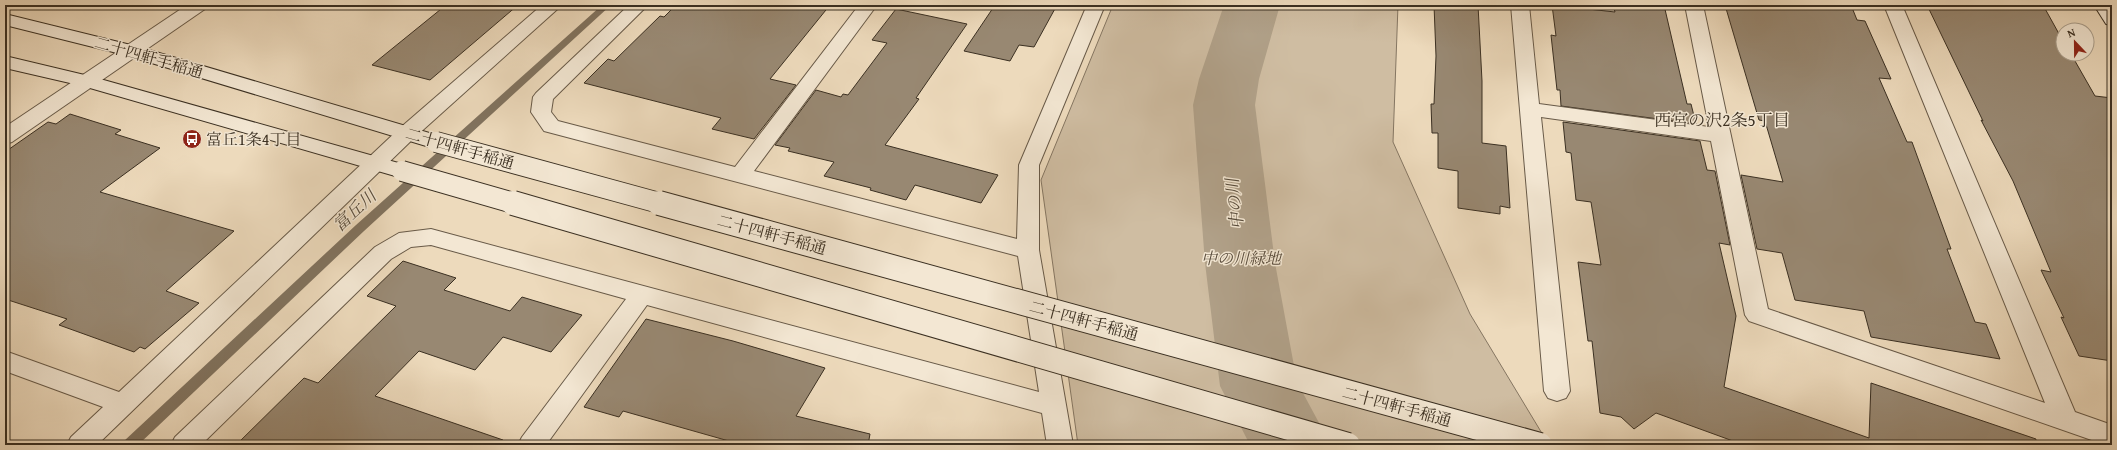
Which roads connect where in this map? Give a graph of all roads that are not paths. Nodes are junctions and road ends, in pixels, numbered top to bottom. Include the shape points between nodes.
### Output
1 (199, 5) edge
2 (553, 5) edge
3 (639, 5) edge
4 (868, 5) edge
5 (1096, 5) edge
6 (1520, 5) edge
7 (1694, 5) edge
8 (1893, 5) edge
9 (2103, 5) edge
10 (5, 19) edge
11 (2112, 20) edge
12 (132, 51) junction
13 (5, 62) edge
14 (86, 81) junction
15 (1530, 109) junction
16 (407, 133) junction
17 (1720, 135) junction
18 (5, 137) edge
19 (374, 164) junction
20 (740, 175) junction
21 (1028, 250) junction
22 (642, 294) junction
23 (5, 361) edge
24 (1557, 391) dead end
25 (123, 404) junction
26 (1053, 406) junction
27 (2065, 420) junction
28 (2112, 436) edge
29 (80, 445) edge
30 (184, 445) edge
31 (531, 445) edge
32 (1060, 445) edge
33 (1348, 445) edge
34 (1540, 445) edge

1 - 12 street
2 - 16 street
3 - 20 street via 543,97 541,112 551,126
4 - 20 street
5 - 21 street via 1029,165
6 - 15 street
7 - 17 street
8 - 27 street
9 - 11 street
10 - 12 street, 二十四軒手稲通
12 - 14 street
12 - 16 street, 二十四軒手稲通
13 - 14 street
14 - 18 street
14 - 19 street
15 - 17 street
15 - 24 street
16 - 19 street
16 - 34 street, 二十四軒手稲通, bridge
17 - 27 street via 1757,315
19 - 25 street
19 - 33 street, bridge
20 - 21 street
21 - 26 street
22 - 26 street
22 - 30 street via 431,237 408,239 384,253
22 - 31 street
23 - 25 street
25 - 29 street
26 - 32 street
27 - 28 street

